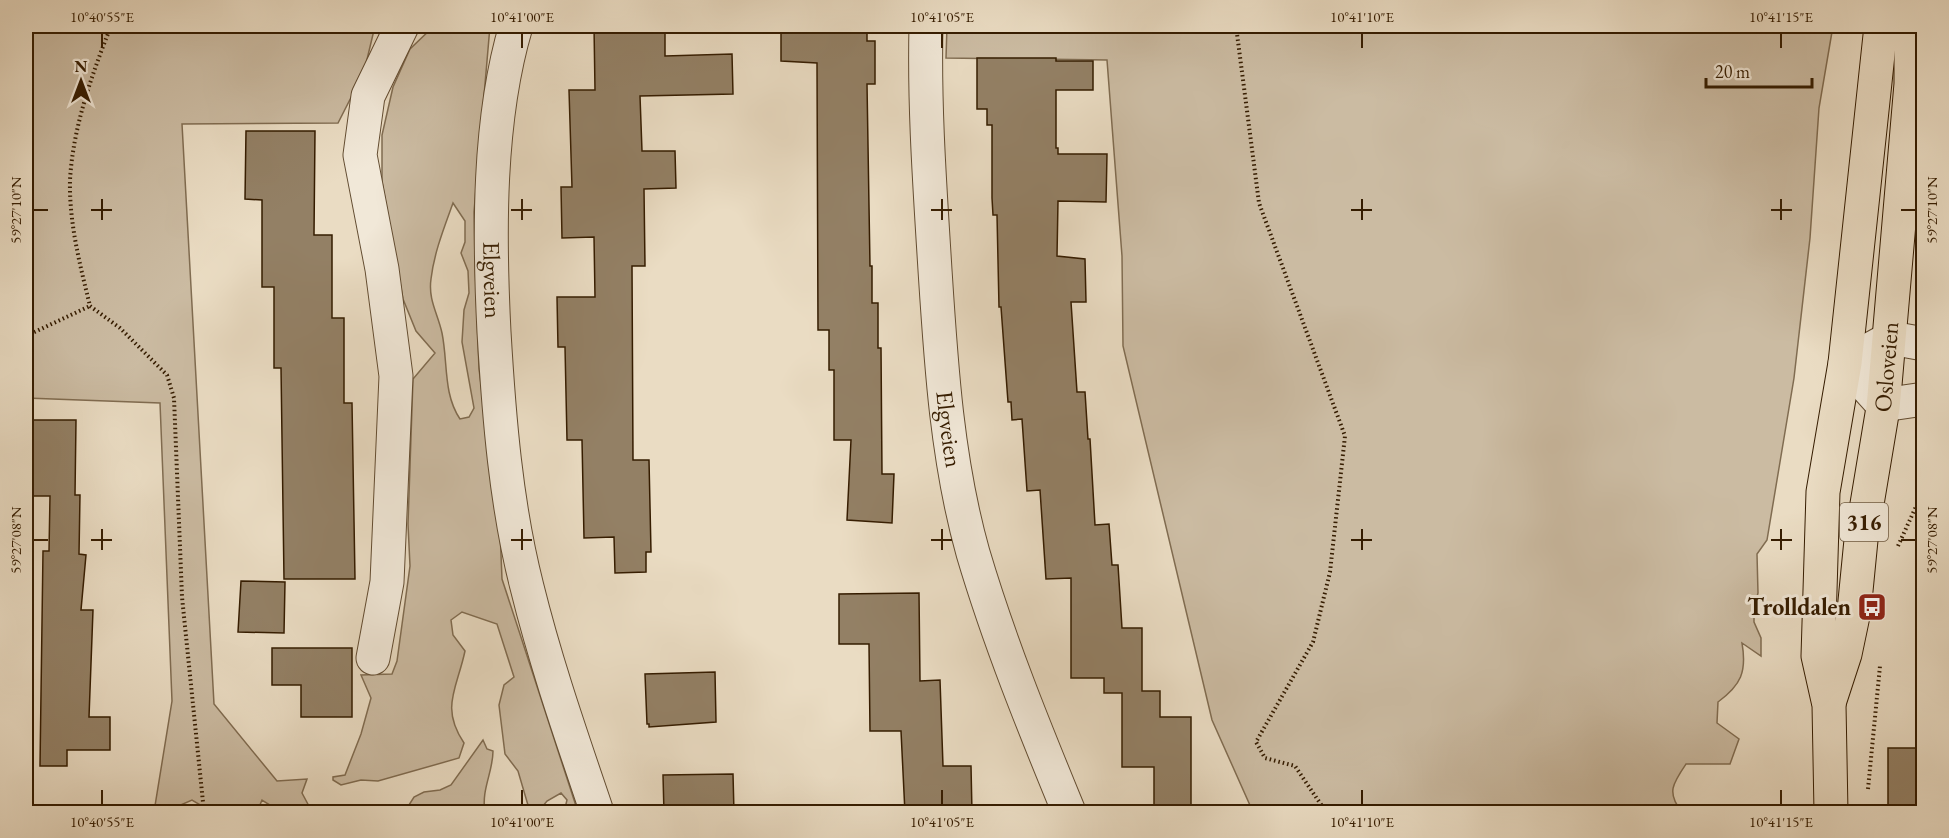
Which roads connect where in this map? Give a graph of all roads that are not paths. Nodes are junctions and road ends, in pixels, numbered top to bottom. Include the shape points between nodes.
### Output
1 (402, 26) edge
2 (516, 26) edge
3 (926, 26) edge
4 (1881, 26) edge
5 (1911, 26) edge
6 (1891, 338) junction
7 (1923, 344) edge
8 (1845, 363) junction
9 (1923, 399) edge
10 (1883, 405) junction
11 (373, 658) dead end
12 (1829, 705) junction
13 (597, 813) edge
14 (1069, 813) edge
15 (1831, 813) edge

1 - 11 street via 368,96 360,156 382,270 396,376 387,582
2 - 13 street, Elgveien via 503,88 490,243 503,449 526,585
3 - 14 street, Elgveien via 928,160 941,358 952,453 973,552 1013,671
4 - 8 main road, Osloveien / 316
5 - 6 main road, Osloveien / 316 via 1911,84
6 - 7 street
6 - 8 street
6 - 10 main road, Osloveien / 316
8 - 10 street
8 - 12 main road, Osloveien / 316 via 1823,492 1818,656
9 - 10 street
10 - 12 main road, Osloveien / 316 via 1854,611
12 - 15 main road, Osloveien / 316

